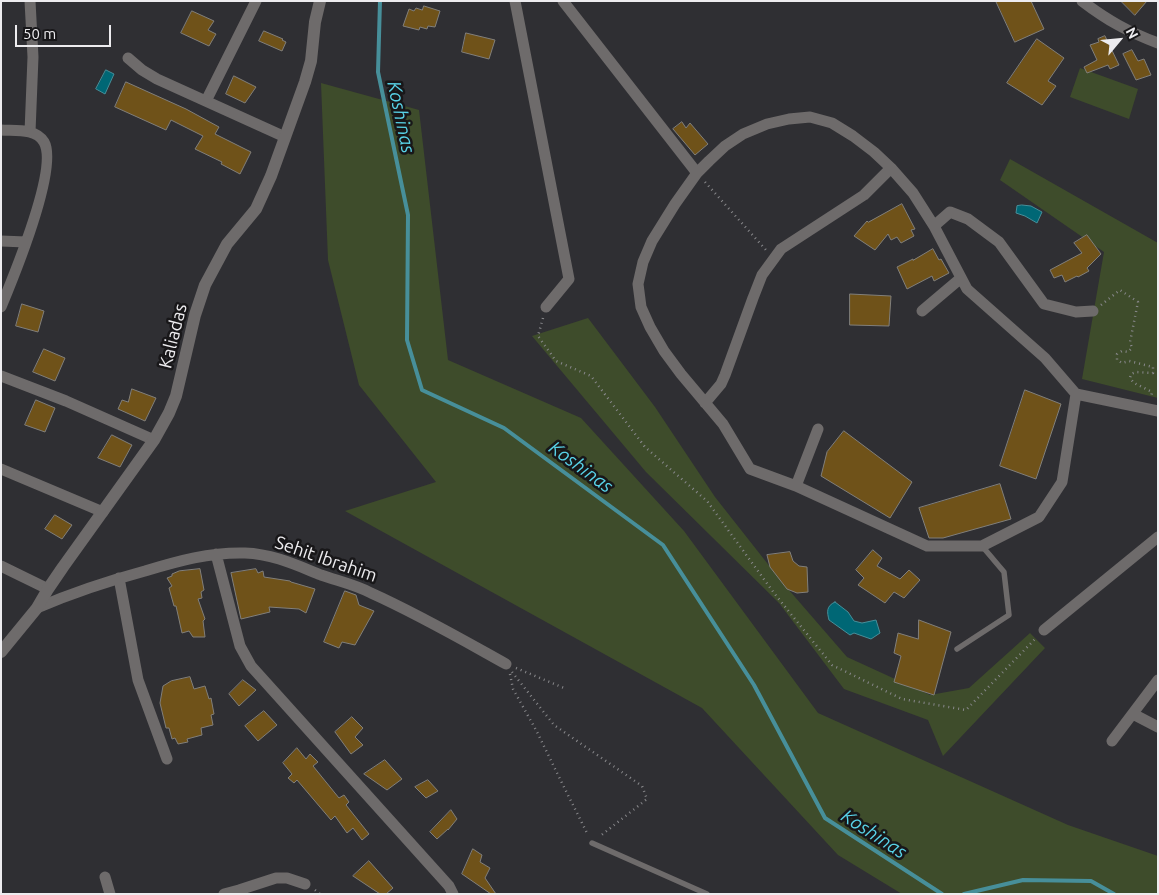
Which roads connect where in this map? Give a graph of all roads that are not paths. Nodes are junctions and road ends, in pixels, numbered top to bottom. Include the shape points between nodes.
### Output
1 (30, 1) edge
2 (256, 1) edge
3 (320, 1) edge
4 (515, 1) edge
5 (563, 1) edge
6 (1082, 1) edge
7 (1158, 43) edge
8 (128, 58) dead end
9 (206, 101) junction
10 (1, 130) edge
11 (30, 132) junction
12 (285, 137) junction
13 (891, 168) junction
14 (697, 173) junction
15 (934, 226) junction
16 (1, 240) edge
17 (26, 242) junction
18 (961, 278) junction
19 (546, 307) road end
20 (1, 308) edge
21 (1093, 310) road end
22 (922, 311) dead end
23 (1, 376) edge
24 (1076, 394) junction
25 (705, 403) junction
26 (1154, 410) edge
27 (818, 429) dead end
28 (154, 440) junction
29 (1, 469) edge
30 (796, 486) junction
31 (103, 512) junction
32 (1158, 537) edge
33 (982, 546) junction
34 (216, 554) junction
35 (1, 566) edge
36 (118, 578) junction
37 (48, 589) junction
38 (38, 608) junction
39 (1044, 630) road end
40 (957, 649) dead end
41 (1, 652) edge
42 (506, 664) road end
43 (1158, 680) edge
44 (1133, 714) junction
45 (1158, 727) edge
46 (1112, 741) dead end
47 (167, 759) dead end
48 (592, 843) road end
49 (105, 877) dead end
50 (305, 884) dead end
51 (240, 892) edge
52 (106, 893) edge
53 (224, 894) edge
54 (453, 894) edge
55 (708, 894) edge

1 - 11 street via 33,57
2 - 9 street
3 - 12 street, Kaliadas via 306,82
4 - 19 street via 569,279
5 - 14 street
6 - 7 street via 1121,27
8 - 9 street via 157,79
9 - 12 street
10 - 11 street
11 - 17 street via 43,141 48,158 38,207
12 - 28 street, Kaliadas via 256,208 227,244 205,285 176,396
13 - 14 street via 853,136 832,123 810,117 767,124 743,134
13 - 15 street via 913,193
13 - 25 street via 864,195 781,249 762,275 725,375
14 - 25 street via 652,241 638,284 641,307 650,327 664,351
15 - 18 street
15 - 21 street via 950,212 968,219 998,242 1044,304 1076,312
16 - 17 street
17 - 20 street
18 - 22 street
18 - 24 street via 967,289 1045,358
23 - 28 street
24 - 26 street
24 - 33 street via 1062,482 1039,517
25 - 30 street via 723,424 750,468
27 - 30 street
28 - 31 street, Kaliadas
29 - 31 street
30 - 33 street via 927,546
31 - 37 street, Kaliadas
32 - 39 street
33 - 40 lane via 1004,572 1009,615
34 - 36 street, Sehit Ibrahim
34 - 42 street, Sehit Ibrahim via 272,556 369,592
34 - 54 street via 240,646 251,666
35 - 37 street
36 - 38 street, Sehit Ibrahim
36 - 47 street via 138,680
37 - 38 street, Kaliadas
38 - 41 street, Kaliadas
43 - 44 street
44 - 45 street
44 - 46 street
48 - 55 lane
49 - 52 street
50 - 51 street via 276,878
51 - 53 street

